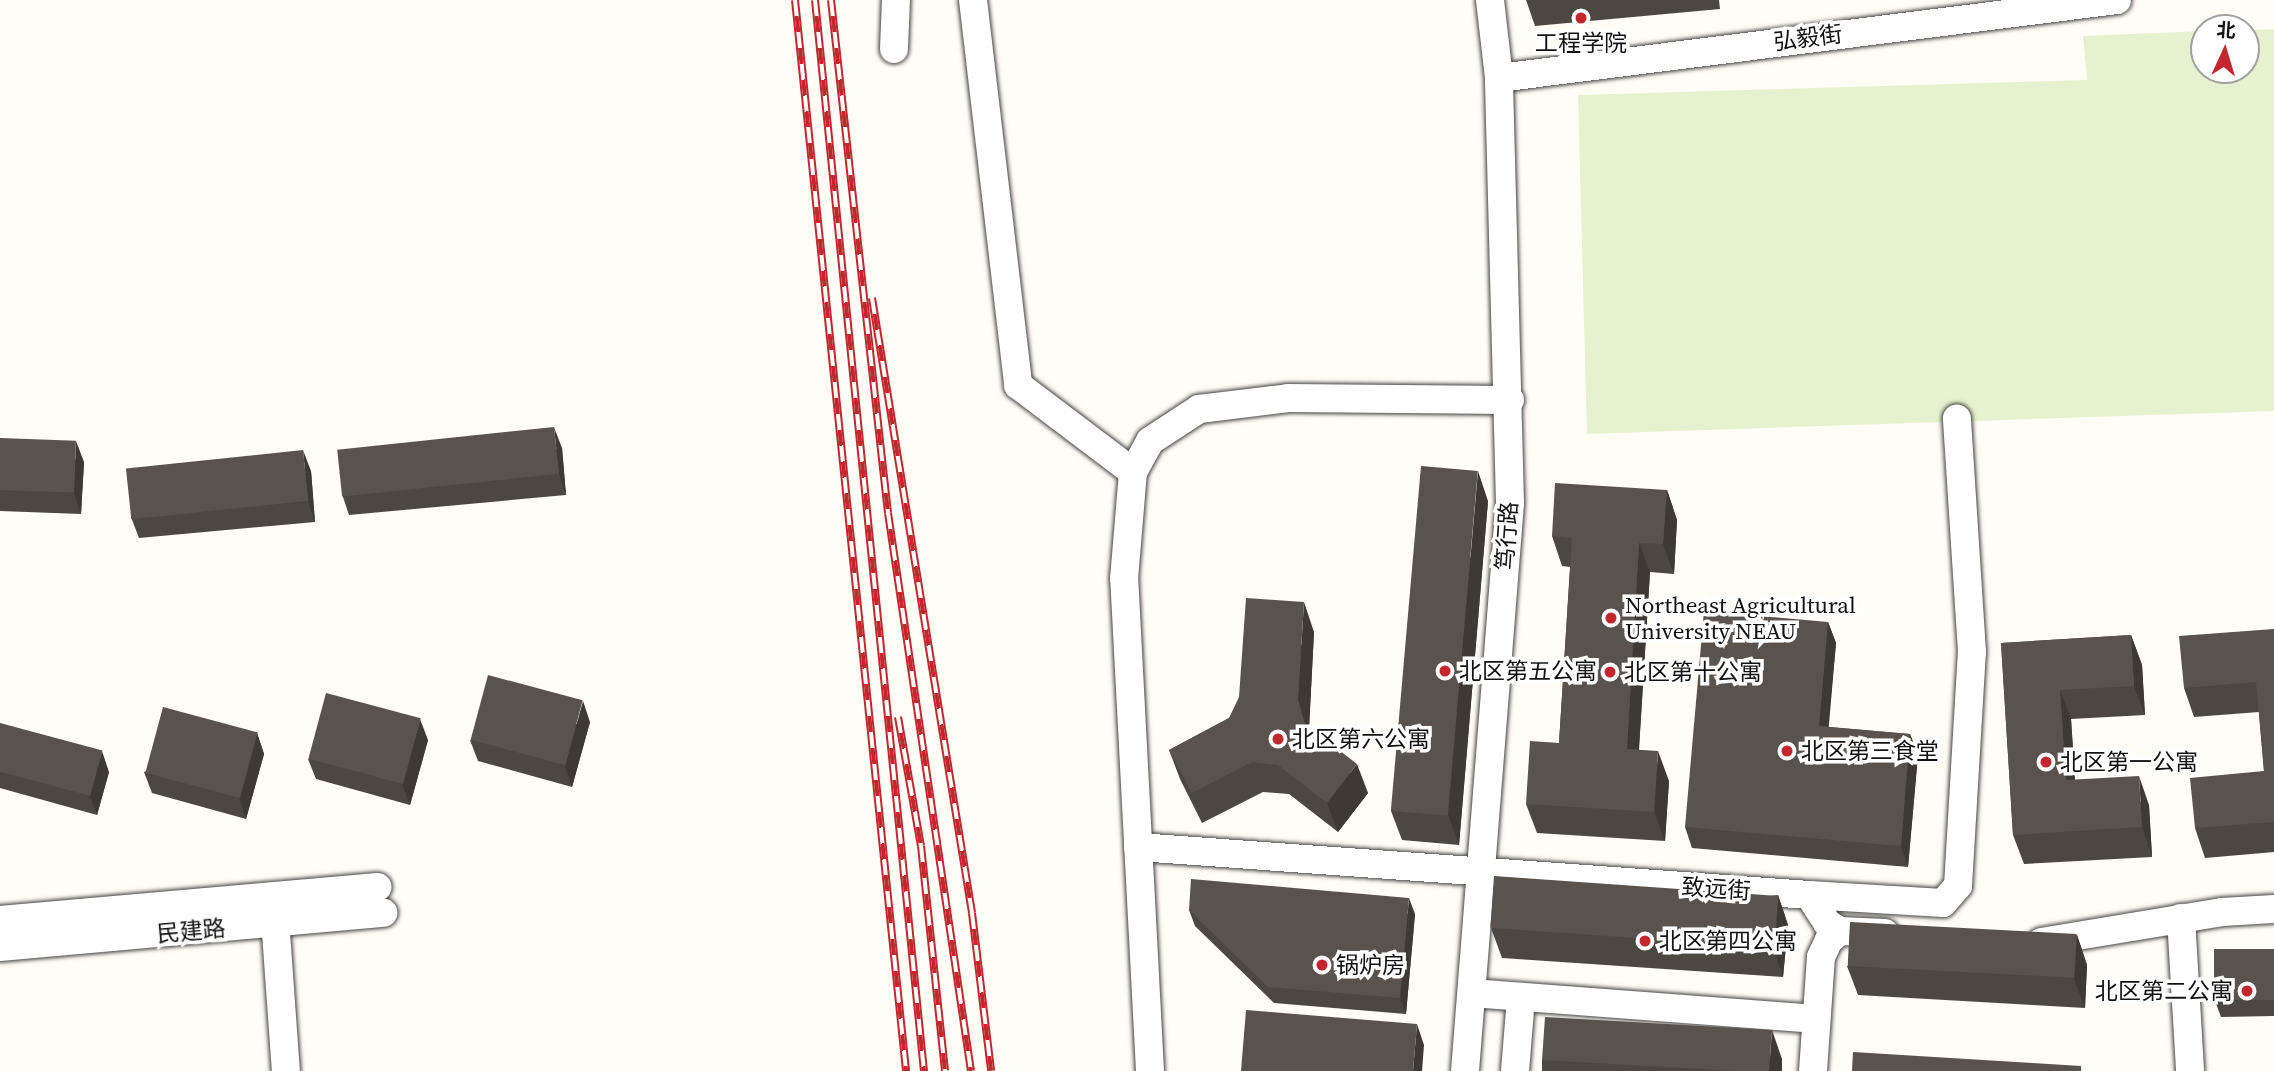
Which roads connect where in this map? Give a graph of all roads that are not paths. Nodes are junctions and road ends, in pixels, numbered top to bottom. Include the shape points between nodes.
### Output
1 (896, 0) edge
2 (973, 0) edge
3 (1490, 0) edge
4 (2117, 0) edge
5 (894, 49) dead end
6 (1499, 78) junction
7 (1510, 400) junction
8 (1957, 418) dead end
9 (1133, 472) junction
10 (1138, 847) junction
11 (1483, 874) junction
12 (274, 895) junction
13 (1809, 895) junction
14 (2274, 909) edge
15 (2181, 918) junction
16 (0, 920) edge
17 (275, 923) junction
18 (1840, 931) junction
19 (1907, 935) edge
20 (2016, 940) edge
21 (0, 947) edge
22 (1472, 993) junction
23 (1521, 998) junction
24 (1816, 1019) junction
25 (285, 1071) edge
26 (1150, 1071) edge
27 (1465, 1071) edge
28 (1515, 1071) edge
29 (1813, 1071) edge
30 (2190, 1071) edge

1 - 5 street
2 - 9 street via 1018,385
3 - 6 street, 笃行路
4 - 6 street, 弘毅街
6 - 7 street, 笃行路
7 - 9 street via 1288,398 1199,410 1150,440
7 - 11 street, 笃行路 via 1510,503
8 - 13 street, 致远街 via 1972,652 1958,886 1943,903
9 - 10 street via 1124,579
10 - 11 street, 致远街
10 - 26 street
11 - 13 street, 致远街
11 - 22 street, 笃行路
12 - 16 street, 民建路
12 - 17 street
12 - 17 street, 民建路 via 380,900
13 - 18 street via 1827,923
14 - 15 street
15 - 20 street via 2075,939
15 - 30 street
17 - 21 street, 民建路
17 - 25 street
18 - 19 street
18 - 24 street via 1829,940 1821,957
22 - 23 street
22 - 27 street, 笃行路
23 - 24 street
23 - 28 street
24 - 29 street

